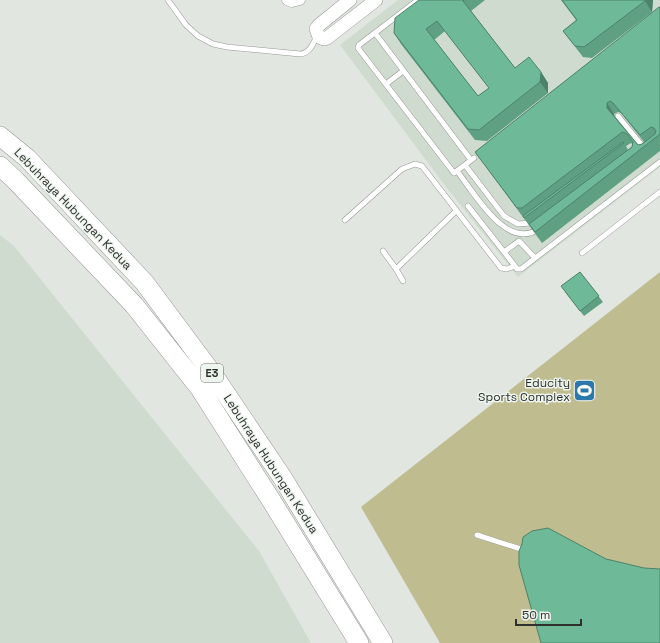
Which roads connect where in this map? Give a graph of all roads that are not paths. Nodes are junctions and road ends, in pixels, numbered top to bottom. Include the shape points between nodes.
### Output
1 (168, 0) edge
2 (287, 0) edge
3 (300, 0) edge
4 (350, 0) edge
5 (376, 0) edge
6 (418, 0) edge
7 (374, 33) junction
8 (317, 35) junction
9 (403, 71) junction
10 (386, 84) junction
11 (618, 116) edge
12 (0, 136) edge
13 (652, 149) edge
14 (660, 162) edge
15 (465, 165) junction
16 (0, 166) edge
17 (456, 172) junction
18 (660, 192) edge
19 (468, 206) dead end
20 (456, 211) junction
21 (537, 218) edge
22 (345, 220) dead end
23 (545, 224) edge
24 (383, 251) dead end
25 (504, 252) junction
26 (582, 253) dead end
27 (535, 258) junction
28 (515, 266) junction
29 (396, 269) junction
30 (403, 281) dead end
31 (477, 535) dead end
32 (524, 550) edge
33 (359, 643) edge
34 (383, 643) edge

1 - 8 lane via 186,25 198,36 213,44 304,54 310,49
2 - 3 street
4 - 8 street via 319,24 316,29
5 - 8 street via 327,38
6 - 7 lane
7 - 9 lane
7 - 10 lane via 359,45 359,50
9 - 10 lane
9 - 15 lane via 472,159
10 - 17 lane
11 - 13 lane via 647,152
12 - 34 highway, Lebuhraya Hubungan Kedua / E3 via 27,158 144,282 214,376 282,477
14 - 27 lane
15 - 17 lane
15 - 21 lane via 504,216 518,224 531,223
16 - 33 highway, Lebuhraya Hubungan Kedua / E3 via 134,305 199,387
17 - 23 lane via 496,222 514,233 533,233
18 - 26 lane
19 - 25 lane
20 - 22 lane via 422,166 415,164 402,169
20 - 28 lane via 501,268
20 - 29 lane
24 - 29 lane
25 - 27 lane via 519,241
25 - 28 lane
27 - 28 lane via 521,269
29 - 30 lane
31 - 32 lane

